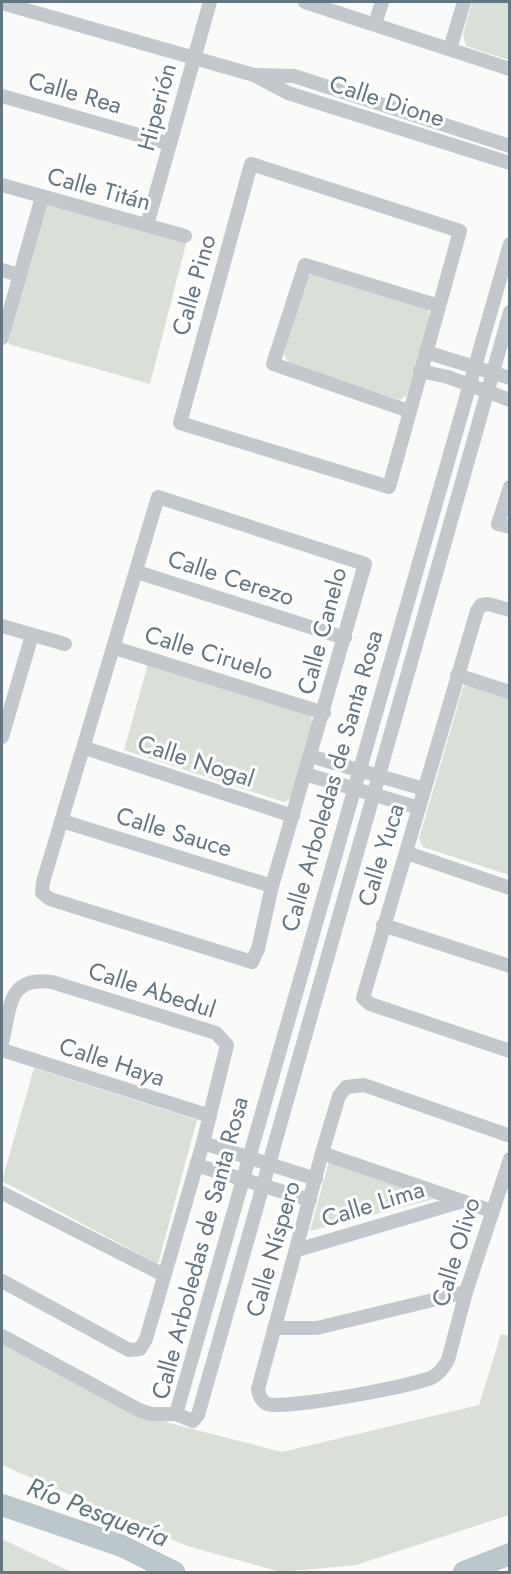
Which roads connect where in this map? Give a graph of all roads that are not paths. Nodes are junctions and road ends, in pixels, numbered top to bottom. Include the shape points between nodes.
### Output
1 (210, 2) edge
2 (305, 2) edge
3 (382, 2) edge
4 (464, 2) edge
5 (2, 3) edge
6 (375, 24) junction
7 (450, 49) junction
8 (194, 58) junction
9 (510, 69) edge
10 (254, 75) junction
11 (2, 96) edge
12 (170, 144) junction
13 (510, 146) edge
14 (510, 163) edge
15 (2, 185) edge
16 (42, 197) junction
17 (147, 225) junction
18 (185, 236) dead end
19 (510, 244) edge
20 (2, 270) edge
21 (19, 275) junction
22 (439, 306) junction
23 (510, 312) edge
24 (2, 338) edge
25 (426, 352) junction
26 (483, 368) junction
27 (420, 372) junction
28 (510, 378) edge
29 (477, 390) junction
30 (510, 400) edge
31 (409, 411) junction
32 (510, 488) edge
33 (510, 527) edge
34 (136, 572) junction
35 (510, 610) edge
36 (2, 626) edge
37 (32, 635) junction
38 (345, 638) junction
39 (66, 644) dead end
40 (115, 648) junction
41 (457, 675) junction
42 (510, 692) edge
43 (324, 713) junction
44 (4, 717) edge
45 (2, 737) edge
46 (85, 748) junction
47 (310, 756) junction
48 (359, 768) junction
49 (305, 774) junction
50 (378, 774) junction
51 (353, 788) junction
52 (424, 789) junction
53 (373, 795) junction
54 (419, 808) junction
55 (293, 816) junction
56 (62, 821) junction
57 (406, 853) junction
58 (272, 886) junction
59 (510, 888) edge
60 (383, 925) junction
61 (510, 966) edge
62 (2, 1042) edge
63 (2, 1050) edge
64 (510, 1051) edge
65 (210, 1116) junction
66 (510, 1136) edge
67 (203, 1143) junction
68 (322, 1153) junction
69 (247, 1157) junction
70 (510, 1159) edge
71 (268, 1164) junction
72 (196, 1165) junction
73 (241, 1179) junction
74 (316, 1179) junction
75 (262, 1185) junction
76 (2, 1193) edge
77 (310, 1200) junction
78 (463, 1201) junction
79 (492, 1211) junction
80 (297, 1251) junction
81 (164, 1275) junction
82 (2, 1281) edge
83 (466, 1292) junction
84 (274, 1328) junction
85 (2, 1336) edge
86 (448, 1360) joint
87 (176, 1414) junction

1 - 8 street, Hiperión
2 - 6 street
3 - 6 street
4 - 7 street
5 - 8 street, Calle Dione
6 - 7 street
7 - 9 street
8 - 10 street, Calle Dione
8 - 12 street, Hiperión
10 - 13 street, Calle Dione via 294,76
10 - 14 street, Calle Dione via 288,93
11 - 12 street, Calle Rea
12 - 17 street, Hiperión
15 - 16 street, Calle Titán
16 - 17 street, Calle Titán
16 - 21 street
17 - 18 street, Calle Titán
19 - 26 street, Calle Arboledas de Santa Rosa
20 - 21 street
21 - 24 street
22 - 25 street, Calle Pino
22 - 31 street via 305,265 273,364
22 - 31 street, Calle Pino via 460,231 251,165 180,423 389,487
23 - 26 street, Calle Arboledas de Santa Rosa
25 - 26 street
25 - 27 street, Calle Pino
26 - 28 street
26 - 29 street, Calle Arboledas de Santa Rosa
26 - 29 street, Calle Arboledas de Santa Rosa
27 - 29 street via 448,377
27 - 31 street, Calle Pino
29 - 30 street
29 - 48 street, Calle Arboledas de Santa Rosa
29 - 50 street, Calle Arboledas de Santa Rosa
32 - 33 street via 498,524
34 - 38 street, Calle Cerezo
34 - 38 street, Calle Canelo via 158,497 365,564
34 - 40 street, Calle Canelo
35 - 41 street, Calle Yuca via 481,605
36 - 37 street
37 - 39 street
37 - 44 street
38 - 43 street, Calle Canelo
40 - 43 street, Calle Ciruelo
40 - 46 street, Calle Canelo
41 - 42 street
41 - 52 street, Calle Yuca
43 - 47 street, Calle Canelo
44 - 45 street
46 - 55 street, Calle Nogal
46 - 56 street, Calle Canelo
47 - 48 street
47 - 49 street, Calle Canelo
48 - 50 street
48 - 51 street, Calle Arboledas de Santa Rosa
49 - 51 street
49 - 55 street, Calle Canelo
50 - 52 street
50 - 53 street, Calle Arboledas de Santa Rosa
51 - 53 street
51 - 69 street, Calle Arboledas de Santa Rosa
52 - 54 street, Calle Yuca
53 - 54 street
53 - 71 street, Calle Arboledas de Santa Rosa
54 - 57 street, Calle Yuca
55 - 58 street, Calle Canelo
56 - 58 street, Calle Sauce
56 - 58 street, Calle Canelo via 41,887 45,896 247,962 252,962 256,955
57 - 59 street
57 - 60 street, Calle Yuca
60 - 61 street
60 - 64 street, Calle Yuca via 364,990 365,1001
62 - 65 street, Calle Abedul via 15,993 25,982 35,980 216,1033 227,1045 227,1054
63 - 65 street, Calle Haya
65 - 67 street, Calle Abedul
66 - 68 street, Calle Níspero via 364,1085 354,1085 346,1087 339,1096
67 - 69 street
67 - 72 street, Calle Abedul
68 - 74 street, Calle Níspero
68 - 78 street
69 - 71 street
69 - 73 street, Calle Arboledas de Santa Rosa
70 - 79 street, Calle Olivo
71 - 74 street
71 - 75 street, Calle Arboledas de Santa Rosa
72 - 73 street
72 - 81 street, Calle Abedul
73 - 75 street
73 - 87 street, Calle Arboledas de Santa Rosa
74 - 77 street, Calle Níspero
75 - 77 street
75 - 87 street, Calle Arboledas de Santa Rosa via 198,1415 193,1421
76 - 81 street
77 - 80 street, Calle Níspero
78 - 79 street
78 - 80 street, Calle Lima
79 - 83 street, Calle Olivo
80 - 84 street, Calle Níspero
81 - 82 street, Calle Abedul via 146,1339 135,1351
83 - 84 street via 317,1328
83 - 86 street, Calle Olivo
84 - 86 street, Calle Níspero via 258,1389 259,1397 276,1405 426,1379 435,1376
85 - 87 street via 138,1410

